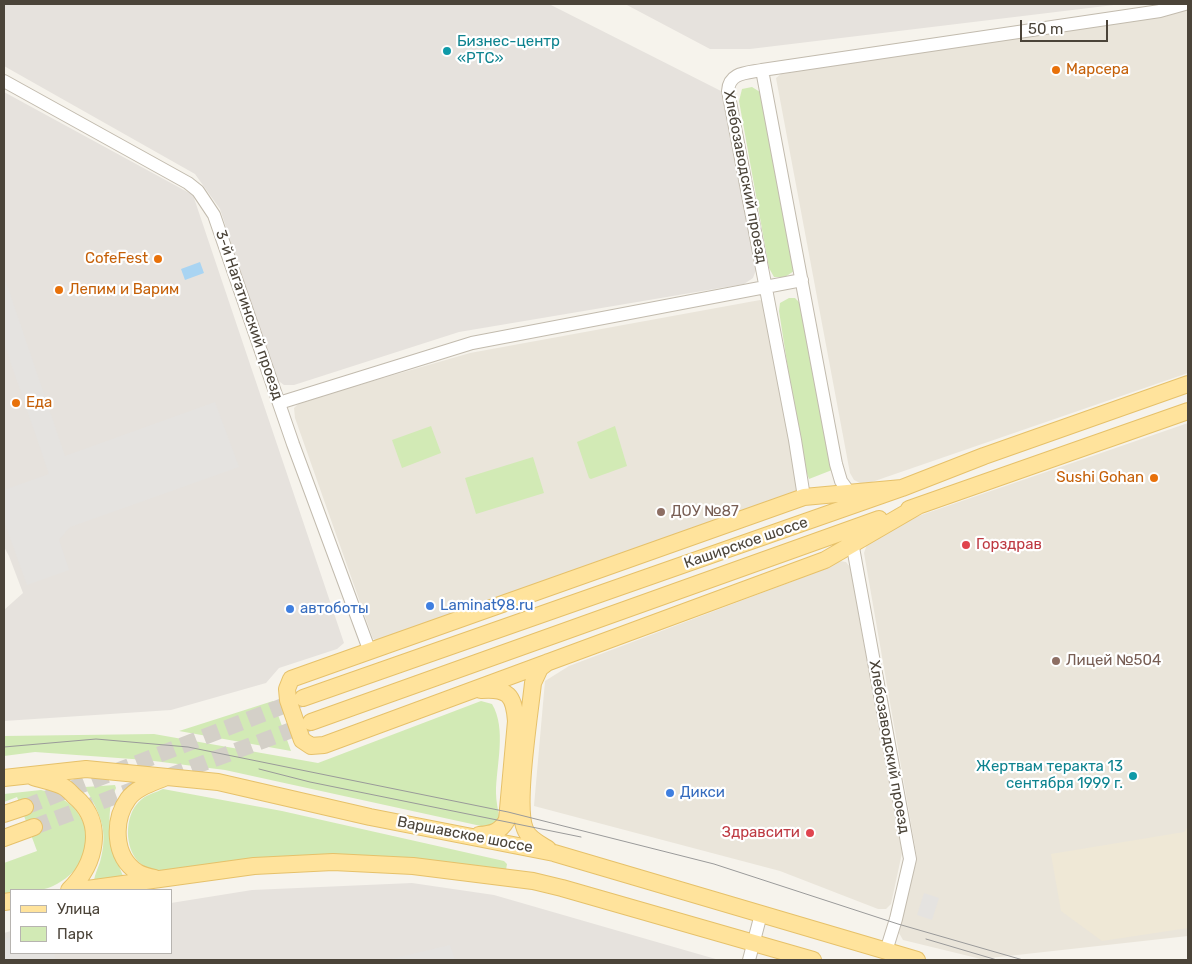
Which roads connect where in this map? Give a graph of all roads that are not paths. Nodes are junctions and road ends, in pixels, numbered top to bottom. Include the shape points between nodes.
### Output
1 (1185, 4) edge
2 (762, 70) junction
3 (4, 81) edge
4 (802, 280) junction
5 (766, 288) junction
6 (1188, 384) edge
7 (279, 403) junction
8 (1188, 411) edge
9 (902, 488) junction
10 (848, 492) junction
11 (804, 496) junction
12 (918, 506) junction
13 (852, 542) junction
14 (370, 652) junction
15 (556, 658) junction
16 (474, 690) junction
17 (303, 698) tunnel mouth
18 (311, 722) tunnel mouth
19 (26, 775) junction
20 (4, 778) edge
21 (166, 778) junction
22 (25, 807) tunnel mouth
23 (4, 814) edge
24 (34, 827) tunnel mouth
25 (473, 835) junction
26 (4, 838) edge
27 (554, 853) junction
28 (156, 879) junction
29 (70, 889) edge
30 (87, 889) edge
31 (761, 914) junction
32 (754, 943) junction
33 (886, 951) junction
34 (749, 960) edge
35 (813, 960) edge
36 (917, 960) edge

1 - 2 street via 1160,11
2 - 4 street
2 - 5 street, Хлебозаводский проезд via 734,76 728,82 728,91
3 - 7 street, 3-й Нагатинский проезд via 198,191 214,215
4 - 5 street
4 - 10 street via 836,464
5 - 7 street via 472,343
5 - 11 street, Хлебозаводский проезд
6 - 9 main road, Каширское шоссе
7 - 14 street, 3-й Нагатинский проезд
8 - 12 main road, Каширское шоссе
9 - 10 main road
9 - 17 main road, Каширское шоссе
10 - 11 main road
11 - 14 main road
12 - 13 main road
12 - 18 main road, Каширское шоссе
13 - 15 main road via 825,560
13 - 33 street, Хлебозаводский проезд via 910,859
14 - 16 main road via 291,679 287,689 288,700 302,740 311,746 324,745
15 - 16 main road
15 - 27 main road via 540,668 533,683 521,807 525,830
16 - 25 main road via 498,689 508,694 515,706 516,722 507,820 494,834
19 - 20 main road, Варшавское шоссе
19 - 21 main road, Варшавское шоссе via 86,769
19 - 29 main road via 64,787 84,804 95,828 92,852 82,878
21 - 25 main road, Варшавское шоссе via 218,782 370,817
21 - 28 main road via 147,785 128,798 116,832 120,850 129,863 137,872
22 - 23 main road
24 - 26 main road
25 - 27 main road, Варшавское шоссе
27 - 31 main road, Варшавское шоссе
28 - 30 main road
28 - 32 main road via 254,866 333,862 412,866 533,881
31 - 32 street
31 - 33 main road, Варшавское шоссе
32 - 34 street
32 - 35 main road
33 - 36 main road, Варшавское шоссе

